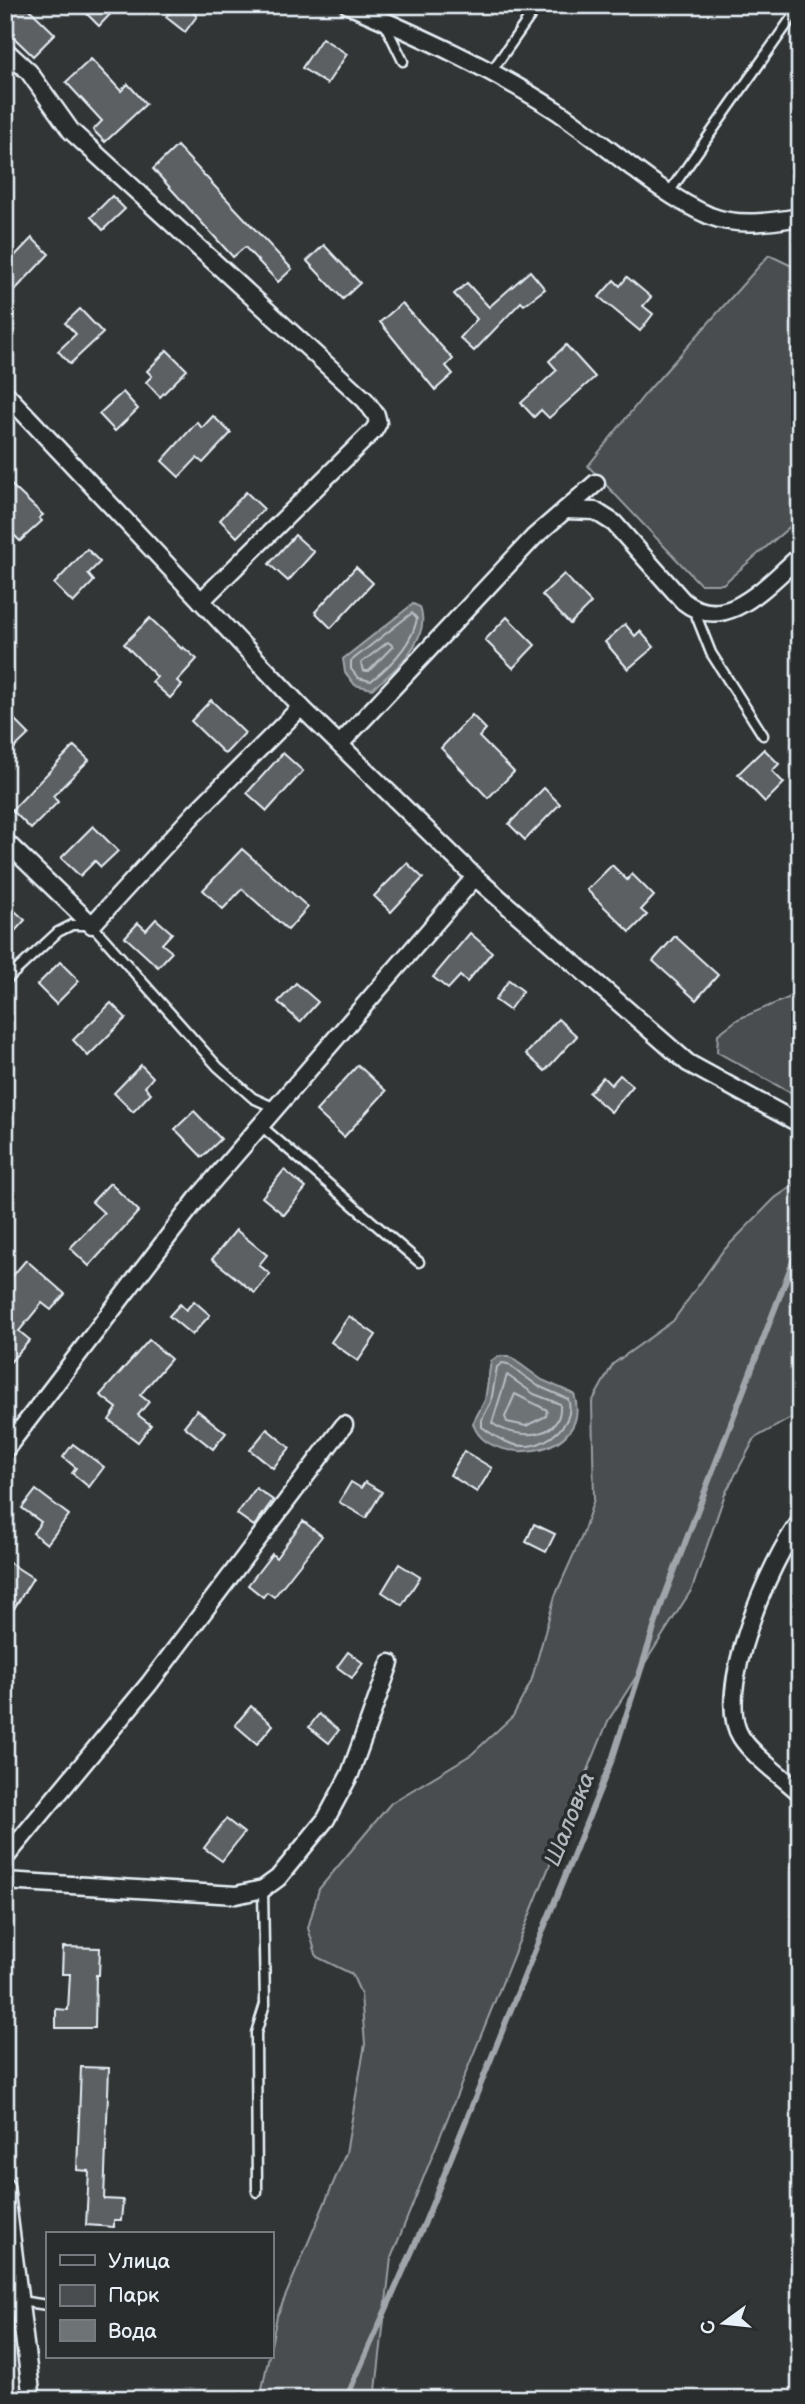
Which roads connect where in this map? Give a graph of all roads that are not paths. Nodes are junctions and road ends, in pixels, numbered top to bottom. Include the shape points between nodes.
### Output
1 (348, 5) edge
2 (538, 5) edge
3 (800, 6) edge
4 (383, 20) junction
5 (5, 50) edge
6 (403, 61) dead end
7 (491, 72) junction
8 (670, 191) junction
9 (800, 217) edge
10 (5, 393) edge
11 (596, 483) dead end
12 (565, 510) junction
13 (800, 556) edge
14 (201, 601) junction
15 (694, 610) junction
16 (301, 707) junction
17 (763, 735) dead end
18 (340, 744) junction
19 (5, 841) edge
20 (475, 877) junction
21 (92, 925) junction
22 (5, 981) edge
23 (275, 1108) junction
24 (800, 1124) edge
25 (260, 1125) junction
26 (419, 1262) dead end
27 (344, 1426) dead end
28 (5, 1450) edge
29 (800, 1522) edge
30 (390, 1663) dead end
31 (800, 1793) edge
32 (5, 1858) edge
33 (5, 1881) edge
34 (263, 1889) junction
35 (5, 2186) edge
36 (257, 2192) dead end
37 (20, 2301) junction
38 (46, 2305) edge
39 (32, 2399) edge

1 - 4 street
2 - 7 lane
3 - 8 lane
4 - 6 lane
4 - 7 street
5 - 14 street via 29,72 71,131 376,415 378,423 373,430
7 - 8 street via 556,110
8 - 9 street via 713,217 741,222
10 - 14 street
11 - 12 street
12 - 15 street via 595,511 614,523
12 - 18 street via 534,537
13 - 15 street via 726,613
14 - 16 street
15 - 17 lane via 711,653
16 - 18 street
16 - 21 street
18 - 20 street
19 - 21 street
20 - 23 street
20 - 24 street via 688,1063
21 - 22 lane via 72,925 58,932
21 - 23 lane via 218,1067 253,1098
23 - 25 street
25 - 26 lane
25 - 28 street via 197,1199
27 - 32 street via 149,1684
29 - 31 street via 759,1594 732,1694 741,1738
30 - 34 street via 339,1799 278,1878
33 - 34 street via 236,1895
34 - 36 lane via 265,2004 256,2033
35 - 37 street
37 - 38 lane
37 - 39 street

